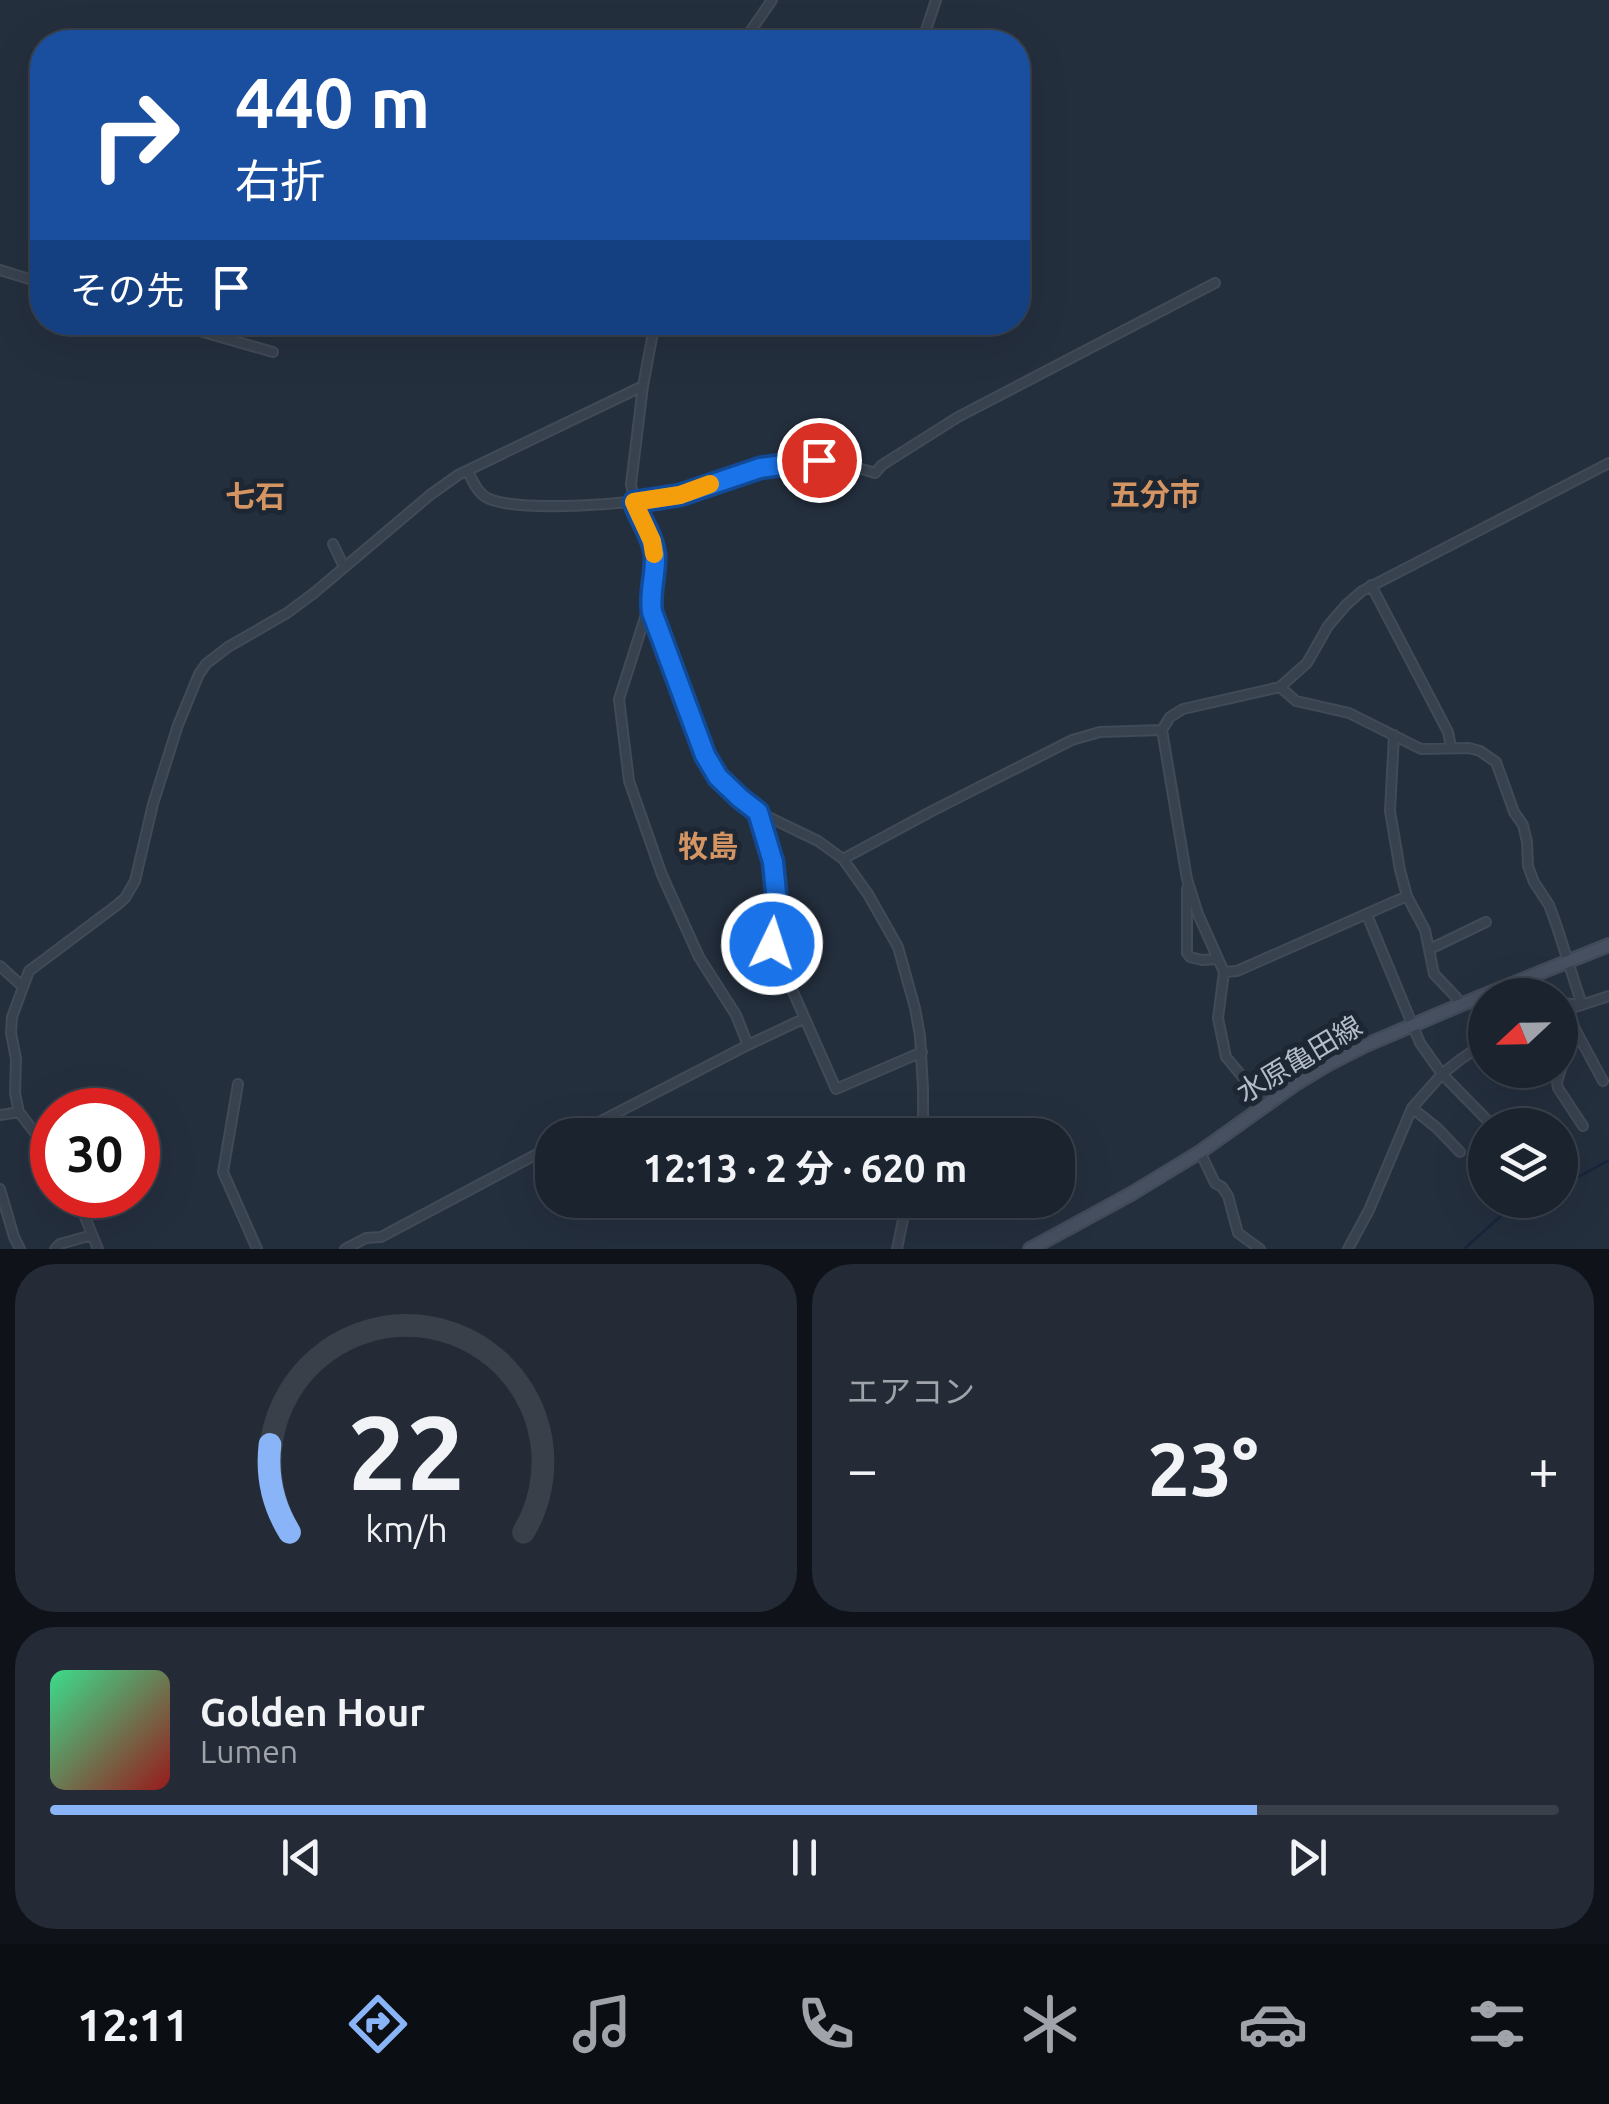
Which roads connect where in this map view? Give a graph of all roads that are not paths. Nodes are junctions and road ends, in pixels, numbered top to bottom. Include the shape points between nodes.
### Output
1 (772, 0) edge
2 (936, 0) edge
3 (752, 30) edge
4 (926, 30) edge
5 (0, 270) edge
6 (30, 279) edge
7 (1214, 283) dead end
8 (214, 335) edge
9 (653, 335) edge
10 (273, 352) dead end
11 (643, 386) junction
12 (1609, 462) edge
13 (468, 471) junction
14 (634, 502) junction
15 (333, 544) dead end
16 (344, 567) junction
17 (1371, 585) junction
18 (650, 601) junction
19 (1280, 686) junction
20 (1162, 730) junction
21 (1394, 735) junction
22 (1451, 747) junction
23 (758, 812) junction
24 (843, 859) junction
25 (1187, 879) junction
26 (1408, 896) junction
27 (1367, 915) junction
28 (1486, 922) dead end
29 (1609, 945) edge
30 (1430, 949) junction
31 (1216, 959) junction
32 (1569, 960) junction
33 (0, 966) edge
34 (1224, 972) junction
35 (1534, 978) edge
36 (22, 986) junction
37 (1609, 996) edge
38 (1468, 1002) edge
39 (1460, 1004) junction
40 (1582, 1005) junction
41 (1578, 1006) edge
42 (803, 1018) junction
43 (1411, 1025) junction
44 (1578, 1036) edge
45 (748, 1044) junction
46 (922, 1052) junction
47 (1468, 1054) edge
48 (1442, 1074) junction
49 (1602, 1081) dead end
50 (238, 1084) dead end
51 (1558, 1088) edge
52 (1266, 1106) junction
53 (1412, 1108) junction
54 (1475, 1108) edge
55 (19, 1112) junction
56 (607, 1118) edge
57 (922, 1118) edge
58 (1, 1119) edge
59 (30, 1126) edge
60 (1583, 1126) dead end
61 (1200, 1152) junction
62 (1460, 1152) dead end
63 (535, 1155) edge
64 (0, 1190) edge
65 (85, 1218) edge
66 (903, 1218) edge
67 (92, 1235) junction
68 (20, 1249) edge
69 (55, 1249) edge
70 (98, 1249) edge
71 (258, 1249) edge
72 (345, 1249) edge
73 (897, 1249) edge
74 (1030, 1249) edge
75 (1260, 1249) edge
76 (1348, 1249) edge

1 - 3 street
2 - 4 street
5 - 6 street
7 - 14 street via 958,416 875,473 812,460
8 - 10 street
9 - 11 street
11 - 13 street
11 - 14 street
12 - 17 street
13 - 14 street via 492,500 530,506
13 - 16 street
14 - 18 street via 655,558
15 - 16 street
16 - 36 street via 206,664 178,725 135,881 117,905 28,971
17 - 19 street via 1346,605 1307,663
17 - 22 street
18 - 23 street via 705,755 718,777
18 - 45 street via 619,699 629,781 698,958
19 - 20 street via 1182,709
19 - 21 street via 1296,701 1350,713
20 - 24 street via 1072,740
20 - 25 street
21 - 22 street via 1421,750
21 - 26 street via 1390,811
22 - 32 street via 1496,762 1523,825 1528,866
23 - 24 street
23 - 42 street via 773,862 772,944
24 - 46 street via 898,947
25 - 31 street
25 - 31 street via 1187,953
26 - 27 street
26 - 30 street
27 - 34 street
27 - 43 street
28 - 30 street
29 - 32 main road, 水原亀田線
30 - 39 street via 1434,974
31 - 34 street
32 - 35 main road, 水原亀田線
32 - 40 street
33 - 36 street
34 - 52 street via 1218,1018 1226,1056
36 - 55 street via 11,1034
37 - 40 street
38 - 39 main road, 水原亀田線
39 - 43 main road, 水原亀田線
40 - 41 street
42 - 45 street
42 - 46 street via 836,1089
43 - 48 street
43 - 52 main road, 水原亀田線 via 1326,1065
44 - 49 street
45 - 56 street
46 - 57 street
47 - 48 street
48 - 53 street
48 - 54 street
50 - 71 street via 223,1172
51 - 60 street
52 - 61 main road, 水原亀田線
53 - 62 street
53 - 76 street
55 - 58 street
55 - 59 street
61 - 74 main road, 水原亀田線
61 - 75 street via 1228,1196 1238,1233
63 - 72 street via 381,1237
64 - 68 street
65 - 67 street
66 - 73 street
67 - 69 street
67 - 70 street

